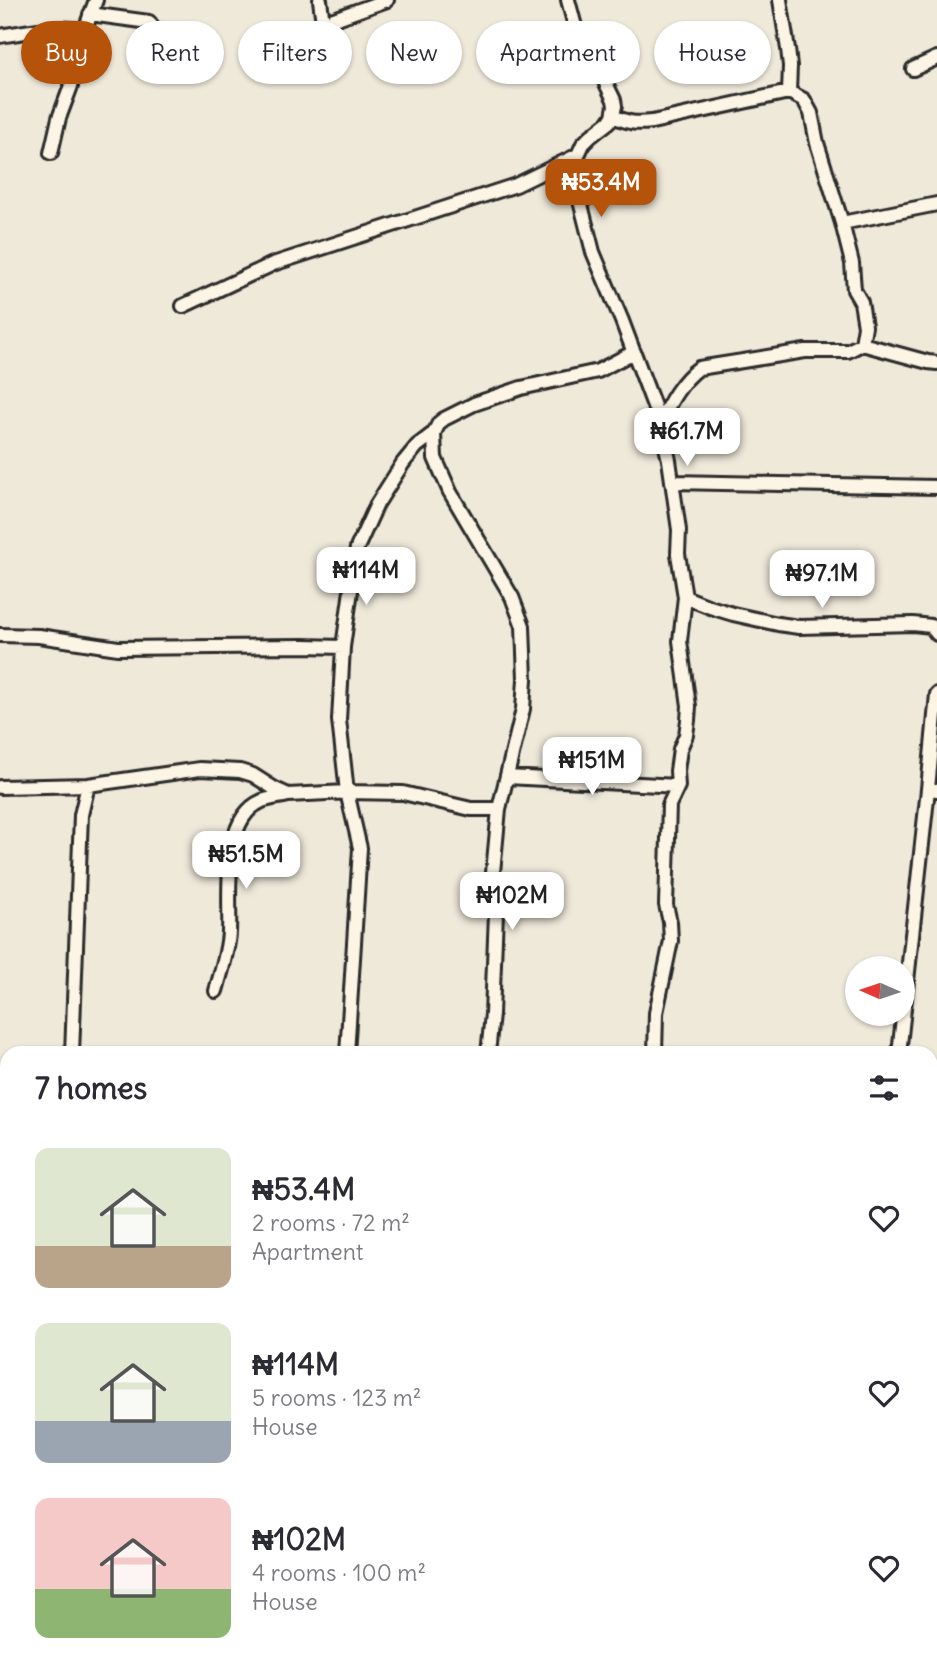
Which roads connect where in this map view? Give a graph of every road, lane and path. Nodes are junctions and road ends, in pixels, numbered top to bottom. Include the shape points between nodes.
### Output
1 (96, 0) edge
2 (320, 0) edge
3 (387, 0) edge
4 (568, 0) edge
5 (780, 0) edge
6 (90, 14) junction
7 (87, 21) edge
8 (146, 21) edge
9 (21, 32) edge
10 (0, 36) edge
11 (937, 58) edge
12 (913, 69) dead end
13 (71, 84) edge
14 (789, 92) junction
15 (613, 116) junction
16 (51, 153) dead end
17 (578, 155) junction
18 (937, 204) edge
19 (842, 223) junction
20 (183, 306) dead end
21 (862, 344) junction
22 (634, 352) junction
23 (937, 363) edge
24 (652, 398) junction
25 (671, 398) junction
26 (660, 422) junction
27 (434, 433) junction
28 (672, 482) junction
29 (937, 487) edge
30 (685, 597) junction
31 (937, 634) edge
32 (0, 635) edge
33 (343, 648) junction
34 (937, 694) edge
35 (508, 777) junction
36 (88, 785) junction
37 (678, 786) junction
38 (0, 787) edge
39 (932, 790) edge
40 (347, 792) junction
41 (288, 795) junction
42 (499, 809) junction
43 (216, 991) dead end
44 (72, 1046) edge
45 (348, 1046) edge
46 (489, 1046) edge
47 (655, 1046) edge
48 (900, 1046) edge

1 - 6 street
2 - 3 street via 323,23
4 - 15 street via 576,30 614,100
5 - 14 street via 790,66
6 - 7 street
6 - 8 street
9 - 10 street
11 - 12 street
13 - 16 street
14 - 15 street via 652,122 628,123
14 - 19 street via 807,104
15 - 17 street via 583,144
17 - 20 street via 516,185 273,264
17 - 22 street via 578,193 593,252
18 - 19 street
19 - 21 street via 865,326
21 - 23 street
21 - 25 street via 848,351 805,351 699,368
22 - 24 street
22 - 27 street via 598,371 474,404 444,419
24 - 25 street
24 - 26 street
25 - 26 street
26 - 28 street
27 - 33 street via 402,463 357,548
27 - 35 street via 435,458 450,492 512,597 523,626 523,709
28 - 29 street
28 - 30 street
30 - 31 street via 778,624 913,624 932,626
30 - 37 street via 680,641 689,713 680,749
32 - 33 street via 118,648
33 - 40 street via 339,720
34 - 39 street
35 - 37 street
35 - 42 street
36 - 38 street
36 - 41 street via 216,769 253,775
36 - 44 street via 81,815
37 - 47 street via 669,805 666,905 671,941 656,1013
39 - 48 street
40 - 41 street
40 - 42 street via 402,793 471,809
40 - 45 street via 360,848
41 - 43 street via 260,802 242,818 234,835 229,933
42 - 46 street via 492,883 496,913

